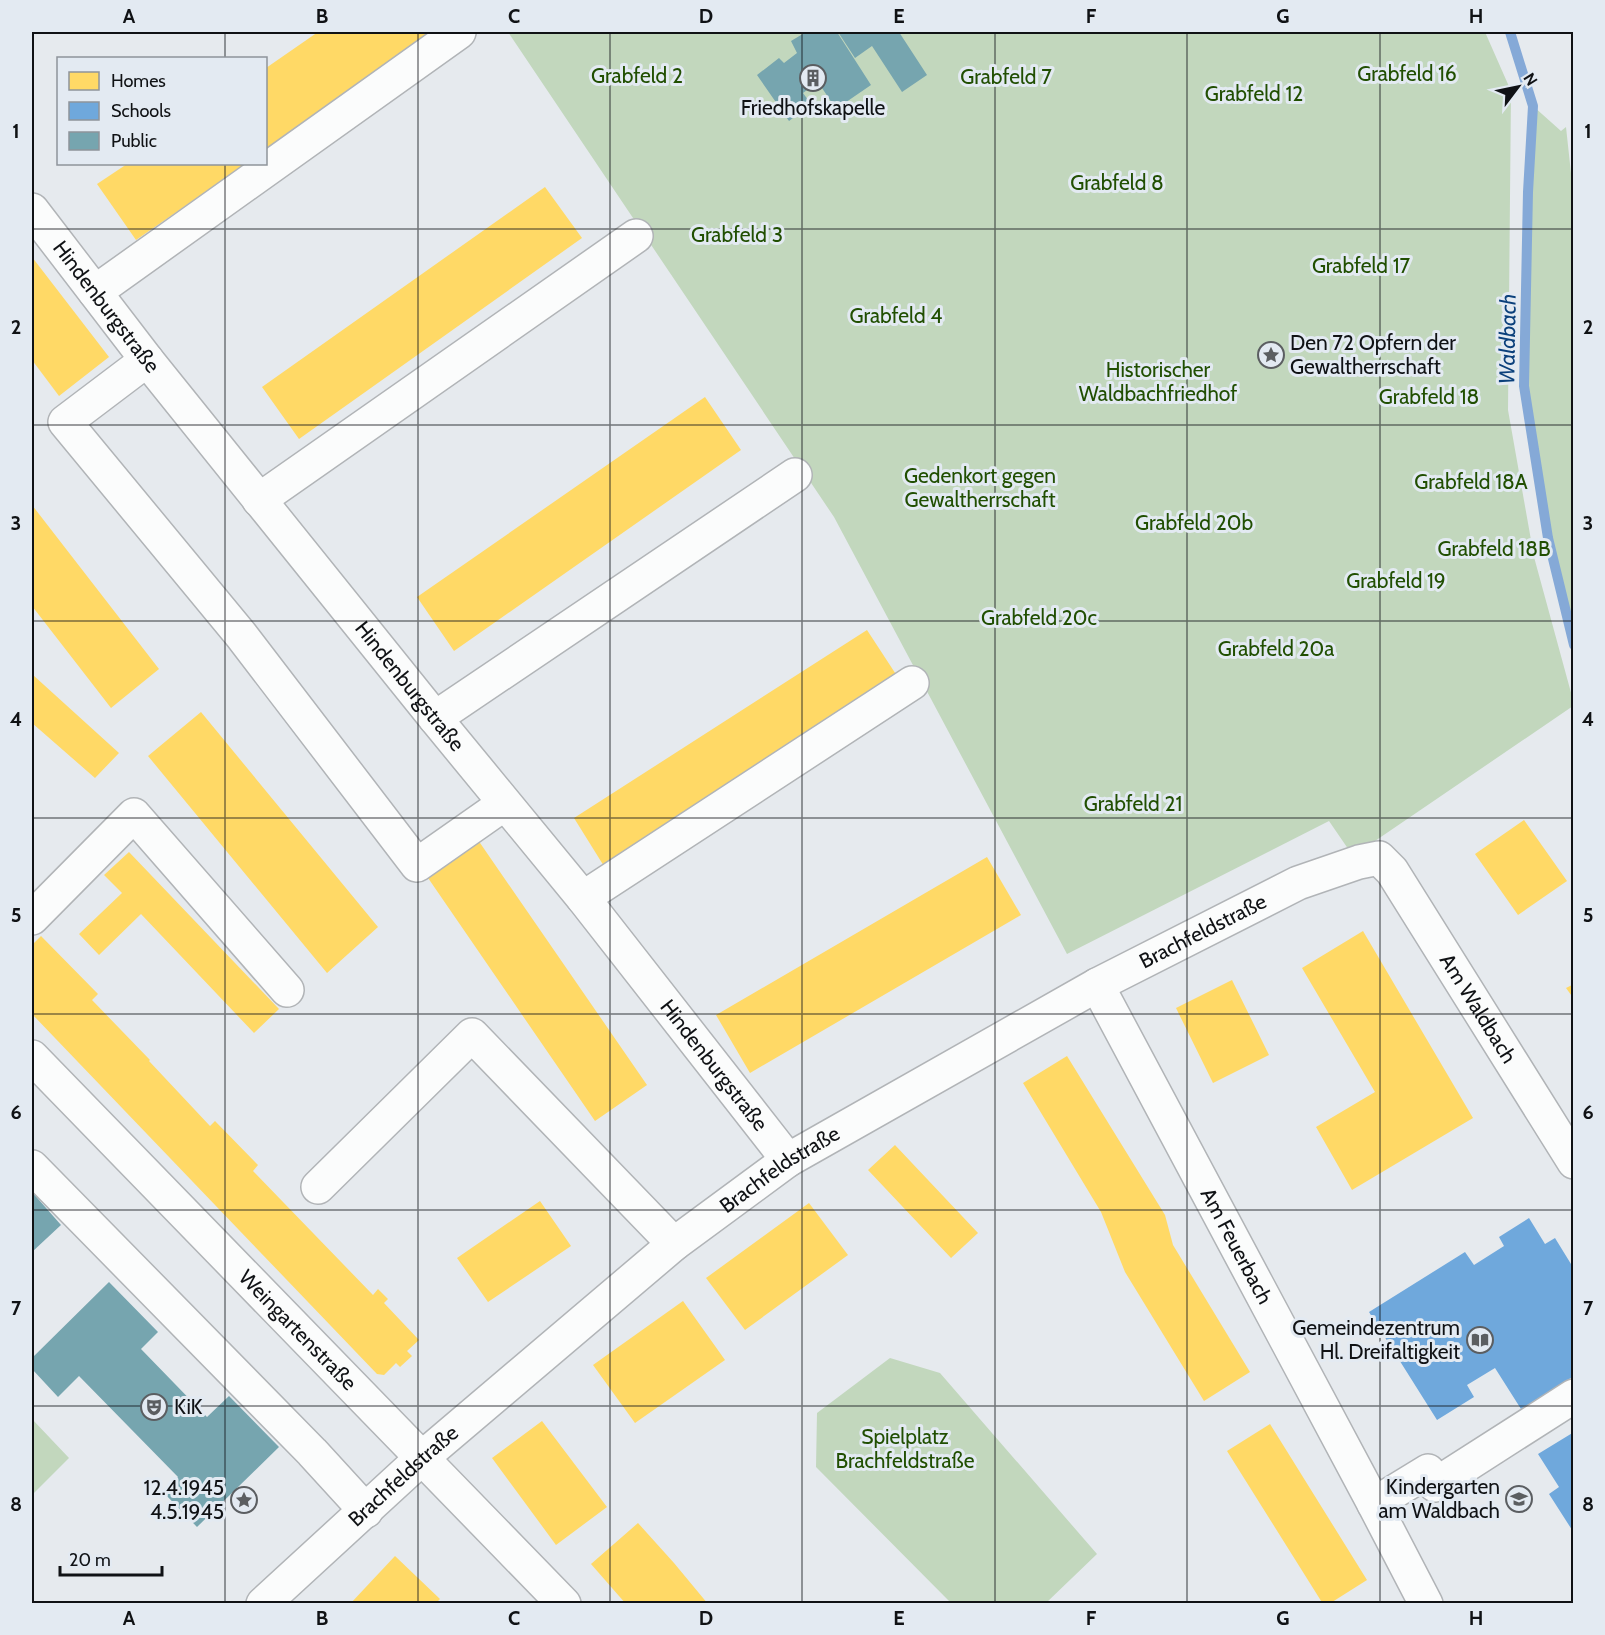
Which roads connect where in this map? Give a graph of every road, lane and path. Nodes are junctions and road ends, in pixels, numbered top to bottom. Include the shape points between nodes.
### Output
1 (459, 32) edge
2 (32, 210) edge
3 (636, 236) dead end
4 (95, 292) junction
5 (147, 360) junction
6 (795, 475) dead end
7 (259, 500) junction
8 (912, 683) dead end
9 (435, 718) junction
10 (504, 804) junction
11 (1379, 858) joint
12 (583, 898) junction
13 (32, 918) edge
14 (1096, 985) junction
15 (287, 990) dead end
16 (32, 1057) edge
17 (788, 1160) junction
18 (1574, 1162) edge
19 (32, 1167) edge
20 (318, 1187) dead end
21 (674, 1244) junction
22 (1574, 1396) edge
23 (423, 1457) junction
24 (1374, 1504) junction
25 (366, 1511) junction
26 (263, 1604) edge
27 (564, 1604) edge
28 (1426, 1604) edge

1 - 4 street
2 - 4 street, Hindenburgstraße
3 - 7 street
4 - 5 street, Hindenburgstraße
5 - 7 street, Hindenburgstraße
5 - 10 street via 65,422 241,635 417,865
6 - 9 street
7 - 9 street, Hindenburgstraße
8 - 12 street
9 - 10 street, Hindenburgstraße
10 - 12 street, Hindenburgstraße
11 - 14 street, Brachfeldstraße via 1298,883
11 - 18 street, Am Waldbach via 1392,871
12 - 17 street, Hindenburgstraße
13 - 15 street via 135,815
14 - 17 street, Brachfeldstraße
14 - 24 street, Am Feuerbach
16 - 23 street, Weingartenstraße
17 - 21 street, Brachfeldstraße
19 - 25 street
20 - 21 street via 472,1035
21 - 23 street, Brachfeldstraße
22 - 24 street via 1436,1485 1428,1471
23 - 25 street, Brachfeldstraße
23 - 27 street, Weingartenstraße
24 - 28 street, Am Feuerbach
25 - 26 street, Brachfeldstraße

